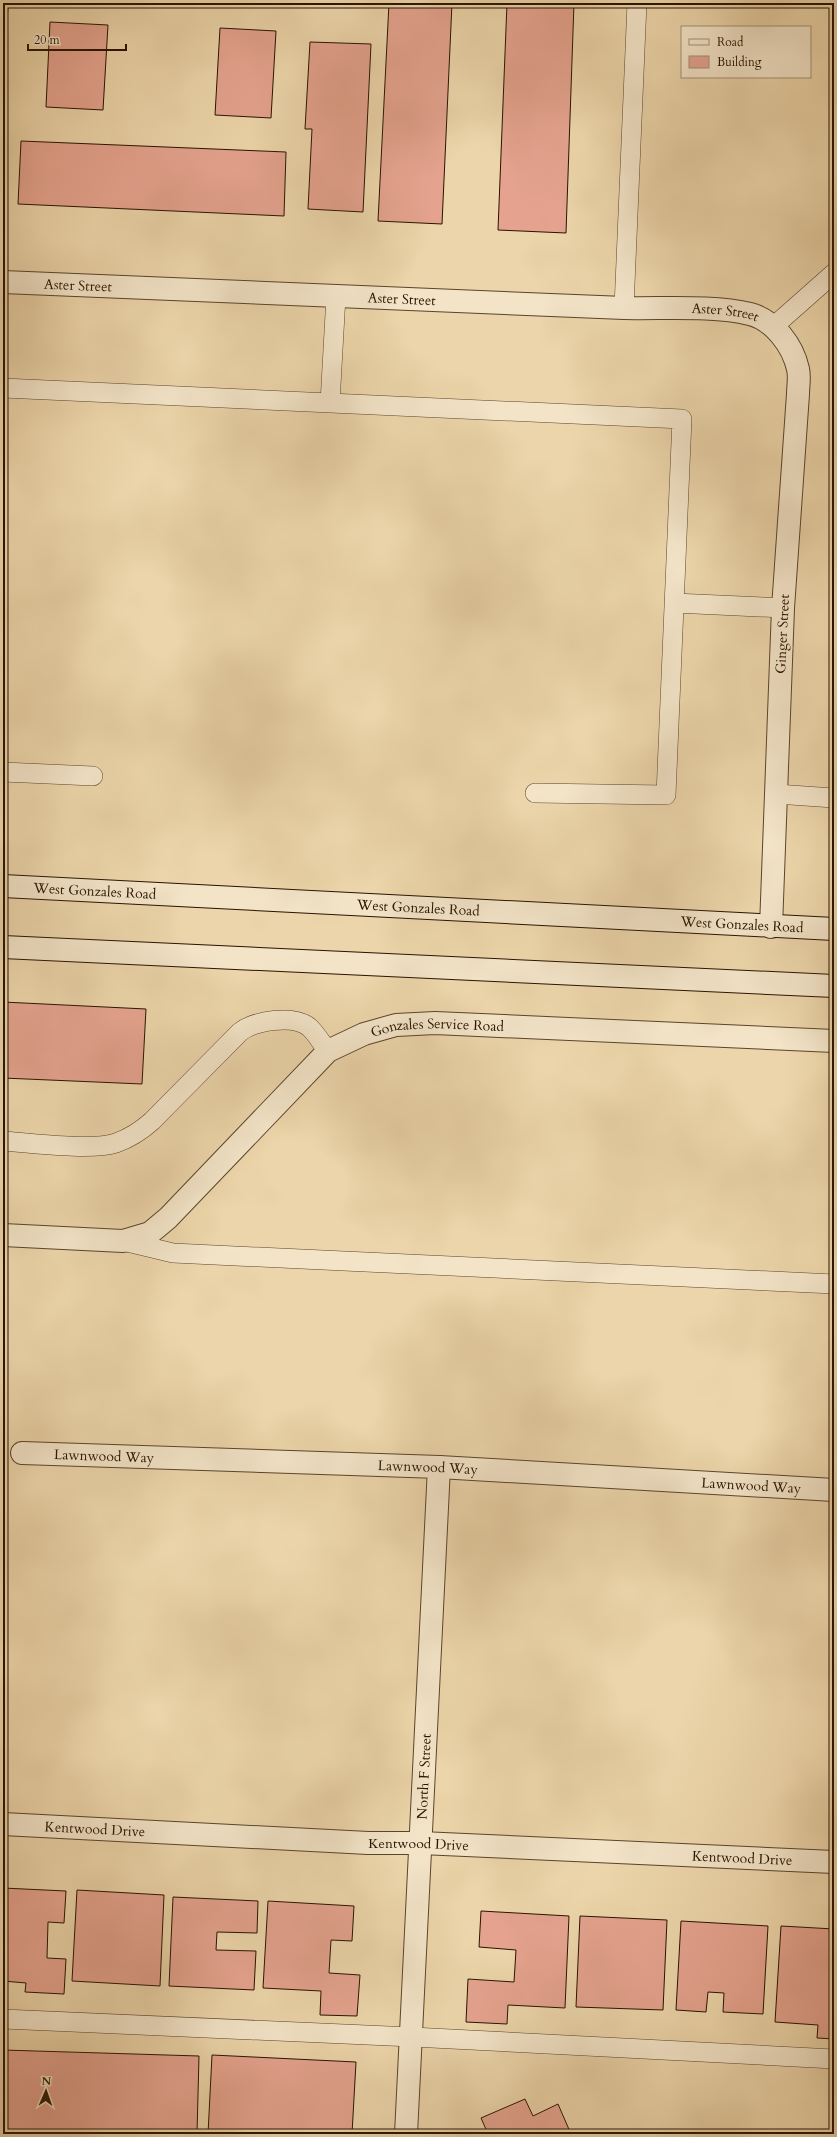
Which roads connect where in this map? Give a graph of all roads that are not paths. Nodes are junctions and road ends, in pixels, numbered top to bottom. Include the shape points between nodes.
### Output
1 (637, 3) edge
2 (834, 272) edge
3 (3, 282) edge
4 (336, 296) junction
5 (624, 308) junction
6 (773, 327) junction
7 (789, 344) joint
8 (3, 388) edge
9 (330, 402) junction
10 (674, 603) junction
11 (783, 608) junction
12 (3, 772) edge
13 (93, 776) dead end
14 (535, 793) dead end
15 (776, 794) junction
16 (834, 798) edge
17 (3, 886) edge
18 (771, 927) junction
19 (834, 929) edge
20 (3, 947) edge
21 (834, 986) edge
22 (834, 1041) edge
23 (328, 1051) junction
24 (3, 1147) edge
25 (3, 1235) edge
26 (123, 1242) junction
27 (834, 1284) edge
28 (22, 1453) dead end
29 (439, 1468) junction
30 (834, 1490) edge
31 (3, 1824) edge
32 (421, 1843) junction
33 (834, 1862) edge
34 (3, 2019) edge
35 (412, 2037) junction
36 (834, 2059) edge
37 (406, 2134) edge

1 - 5 lane
2 - 6 lane
3 - 4 street, Aster Street
4 - 5 street, Aster Street
4 - 9 lane
5 - 6 street, Aster Street via 751,314
6 - 7 street, Aster Street
7 - 11 street, Ginger Street via 798,370 798,394
8 - 9 lane
9 - 10 lane via 682,419
10 - 11 lane
10 - 14 lane via 666,795
11 - 15 street, Ginger Street
12 - 13 lane
15 - 16 lane
15 - 18 street, Ginger Street
17 - 18 street, West Gonzales Road
18 - 19 street, West Gonzales Road
20 - 21 street
22 - 23 street, Gonzales Service Road via 435,1023 396,1025 364,1034
23 - 24 lane via 309,1027 302,1023 268,1021 247,1026 136,1134 114,1144
23 - 26 street, Gonzales Service Road via 168,1218 150,1233
25 - 26 street
26 - 27 lane via 173,1253
28 - 29 street, Lawnwood Way
29 - 30 street, Lawnwood Way
29 - 32 street, North F Street
31 - 32 street, Kentwood Drive via 368,1843
32 - 33 street, Kentwood Drive
32 - 35 street, North F Street
34 - 35 lane
35 - 36 lane
35 - 37 street, North F Street

